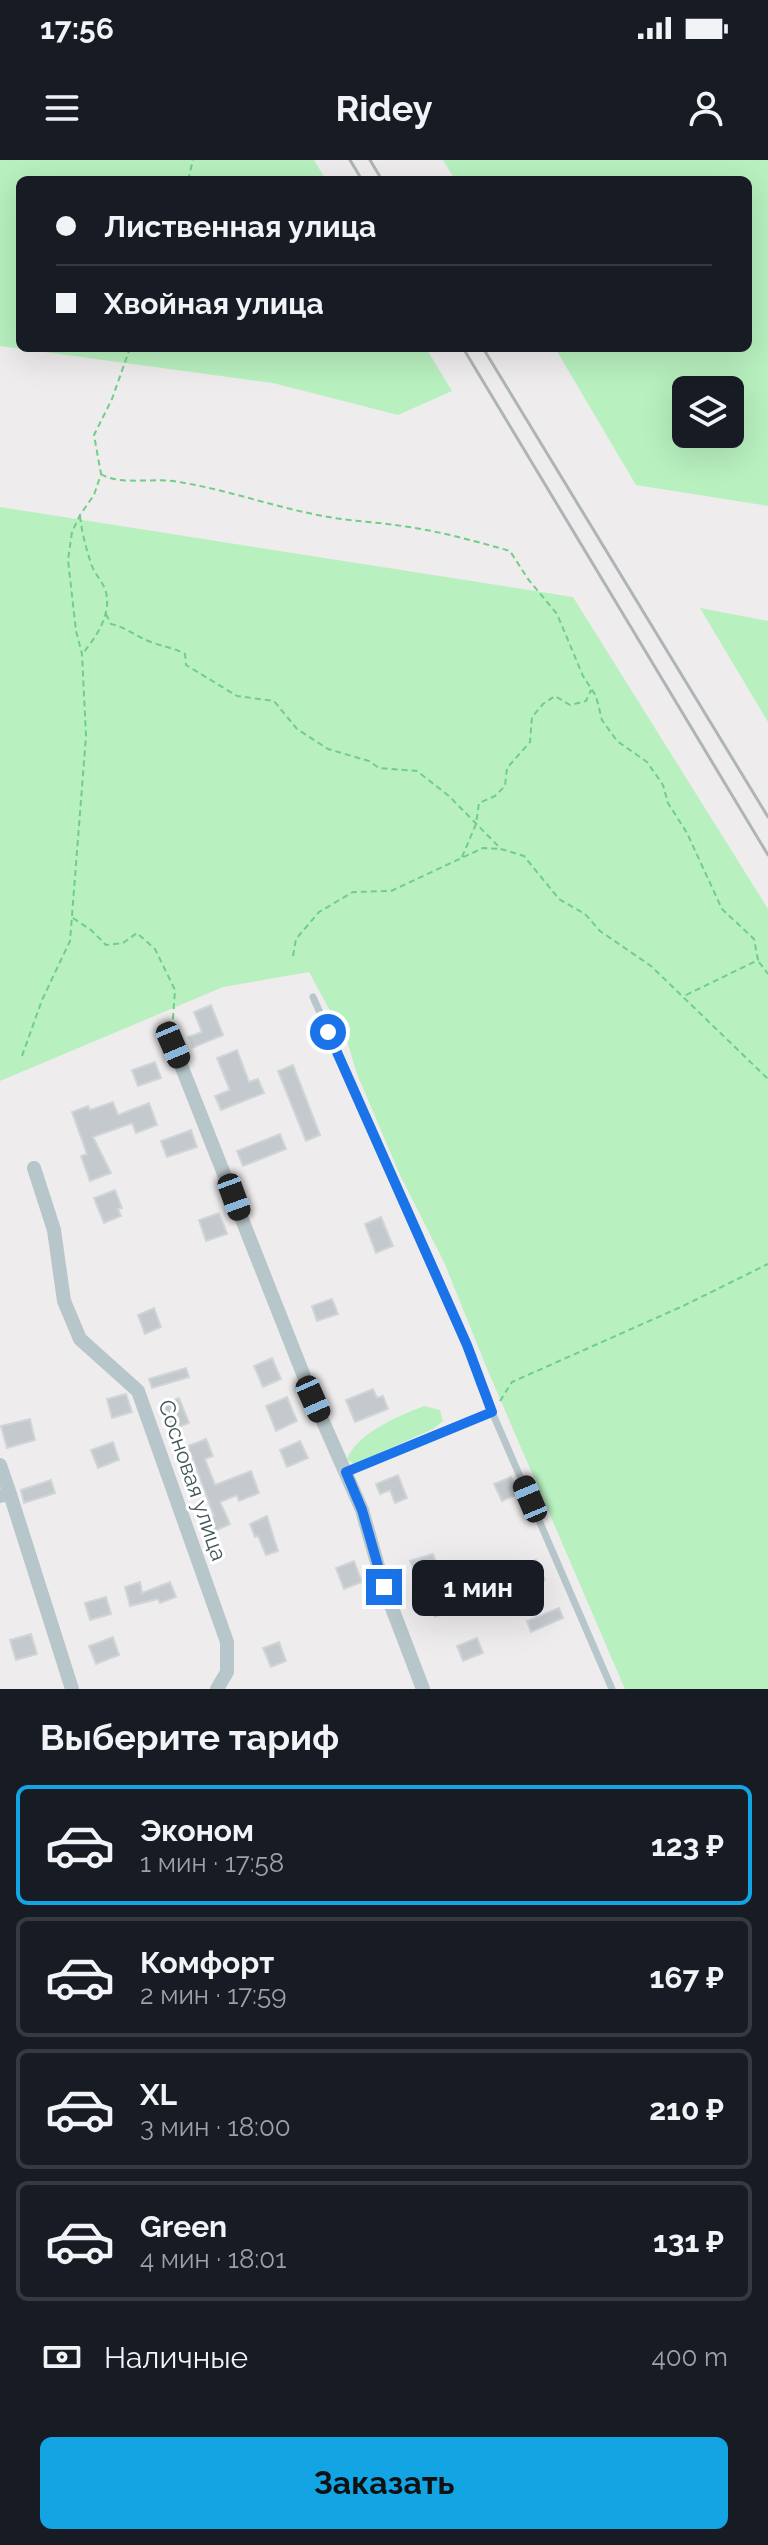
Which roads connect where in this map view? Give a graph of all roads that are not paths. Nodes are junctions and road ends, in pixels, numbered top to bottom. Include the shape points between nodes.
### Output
1 (313, 997) dead end
2 (173, 1045) road end
3 (34, 1168) dead end
4 (492, 1412) junction
5 (0, 1465) edge
6 (346, 1472) junction
7 (5, 1495) edge
8 (72, 1689) edge
9 (217, 1689) edge
10 (423, 1689) edge
11 (612, 1689) edge

1 - 4 lane
2 - 6 street
3 - 9 street, Сосновая улица via 54,1230 64,1301 80,1339 138,1391 227,1642 227,1672
4 - 6 lane
4 - 11 lane
5 - 7 street
6 - 10 street
7 - 8 street

